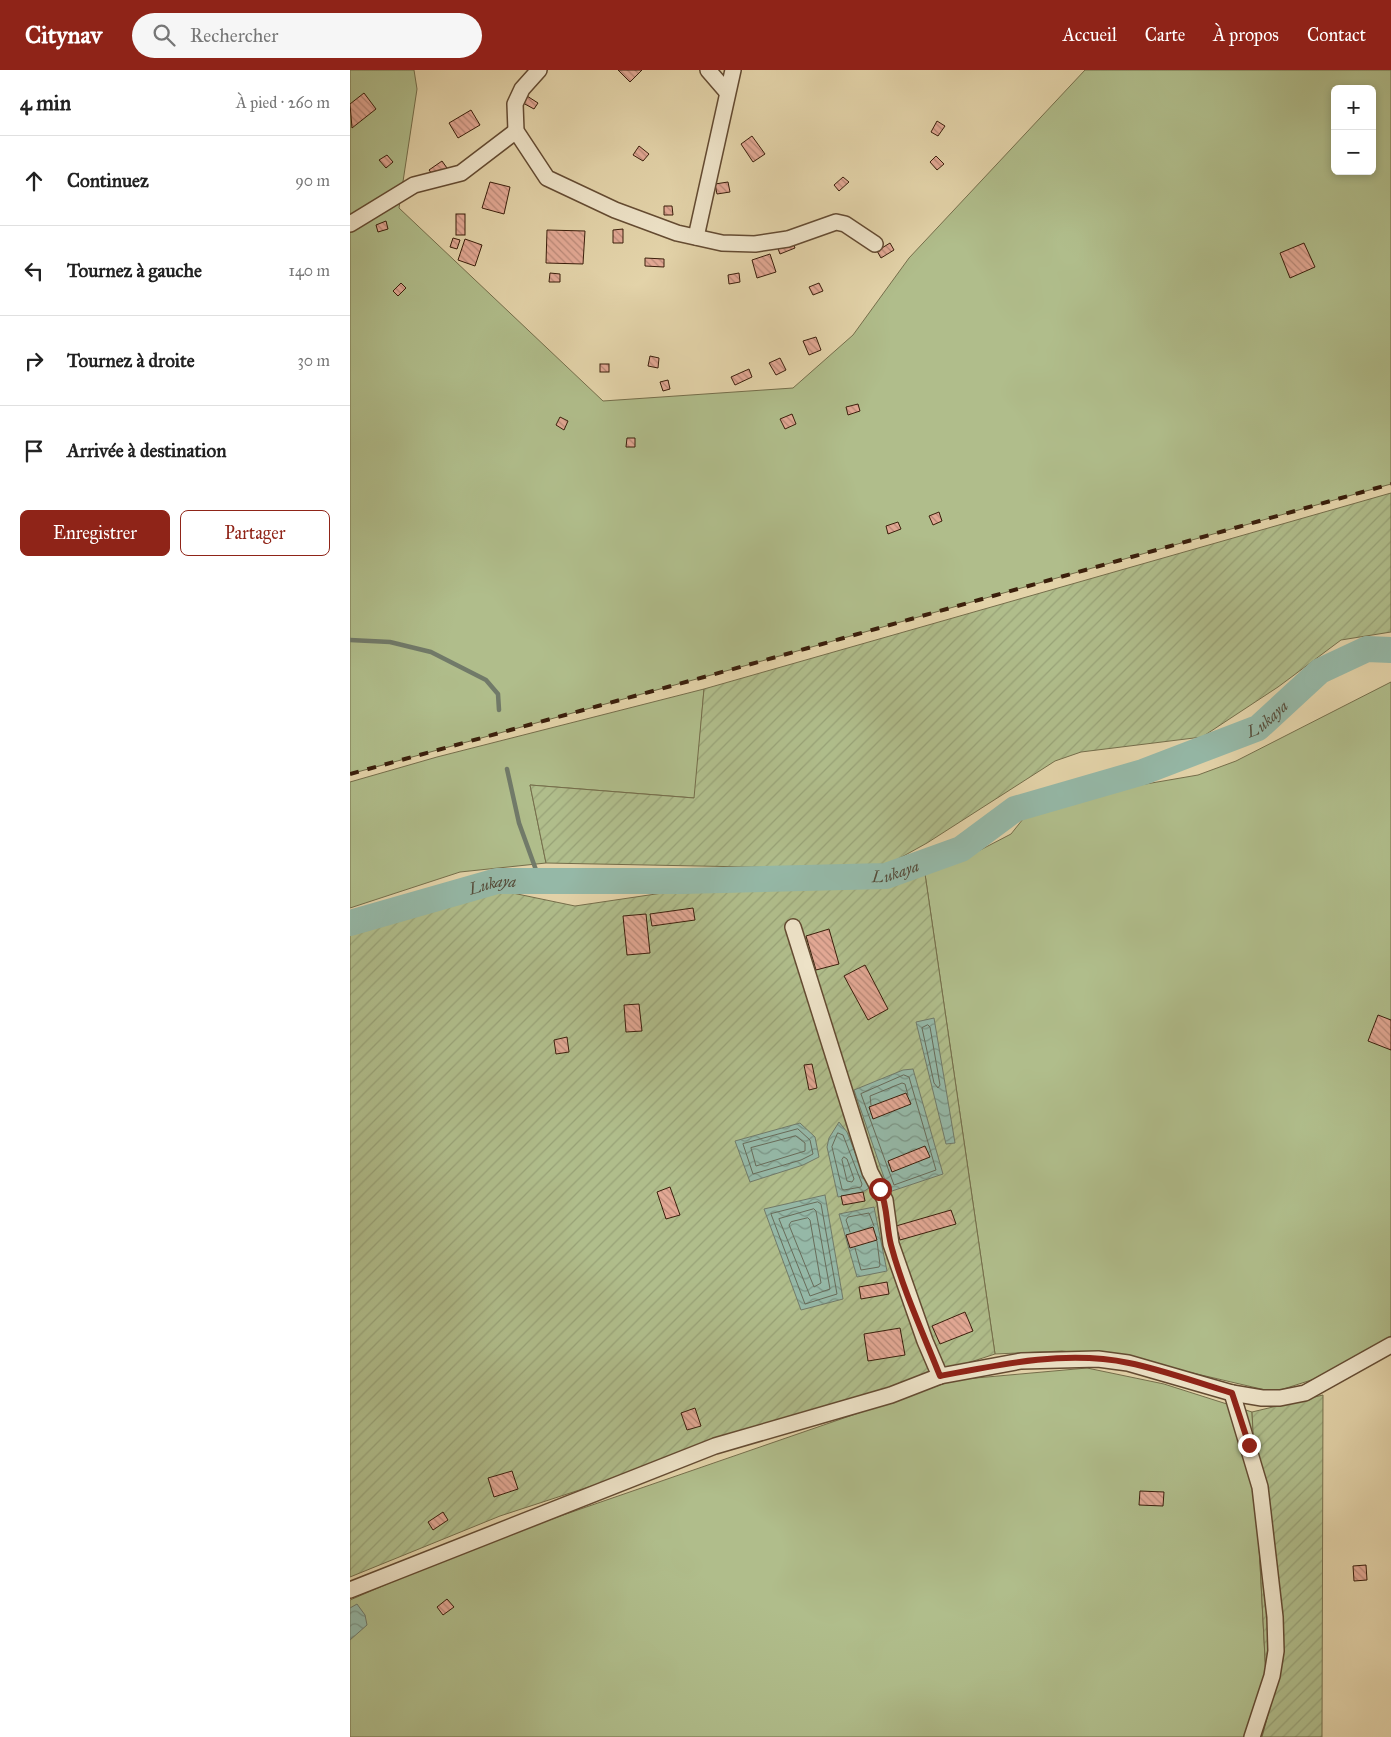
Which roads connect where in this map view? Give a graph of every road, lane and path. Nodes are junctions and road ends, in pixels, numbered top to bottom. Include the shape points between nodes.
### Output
1 (539, 70) edge
2 (708, 70) edge
3 (733, 70) edge
4 (727, 92) junction
5 (516, 130) junction
6 (350, 224) edge
7 (696, 238) junction
8 (875, 244) dead end
9 (793, 927) dead end
10 (1391, 1345) edge
11 (940, 1376) junction
12 (1232, 1393) junction
13 (350, 1590) edge
14 (1252, 1737) edge

1 - 5 street via 522,89 515,104
2 - 4 street
3 - 4 street
4 - 7 street
5 - 6 street via 461,174 414,185
5 - 7 street via 547,178 615,210
7 - 8 street via 755,244 788,239 836,222 845,224
9 - 11 street via 870,1172 885,1200 891,1244
10 - 12 street via 1305,1393 1262,1398
11 - 12 street via 1021,1361 1098,1359 1128,1363
11 - 13 street via 891,1395 716,1446
12 - 14 street via 1260,1487 1275,1617 1276,1651 1272,1676

